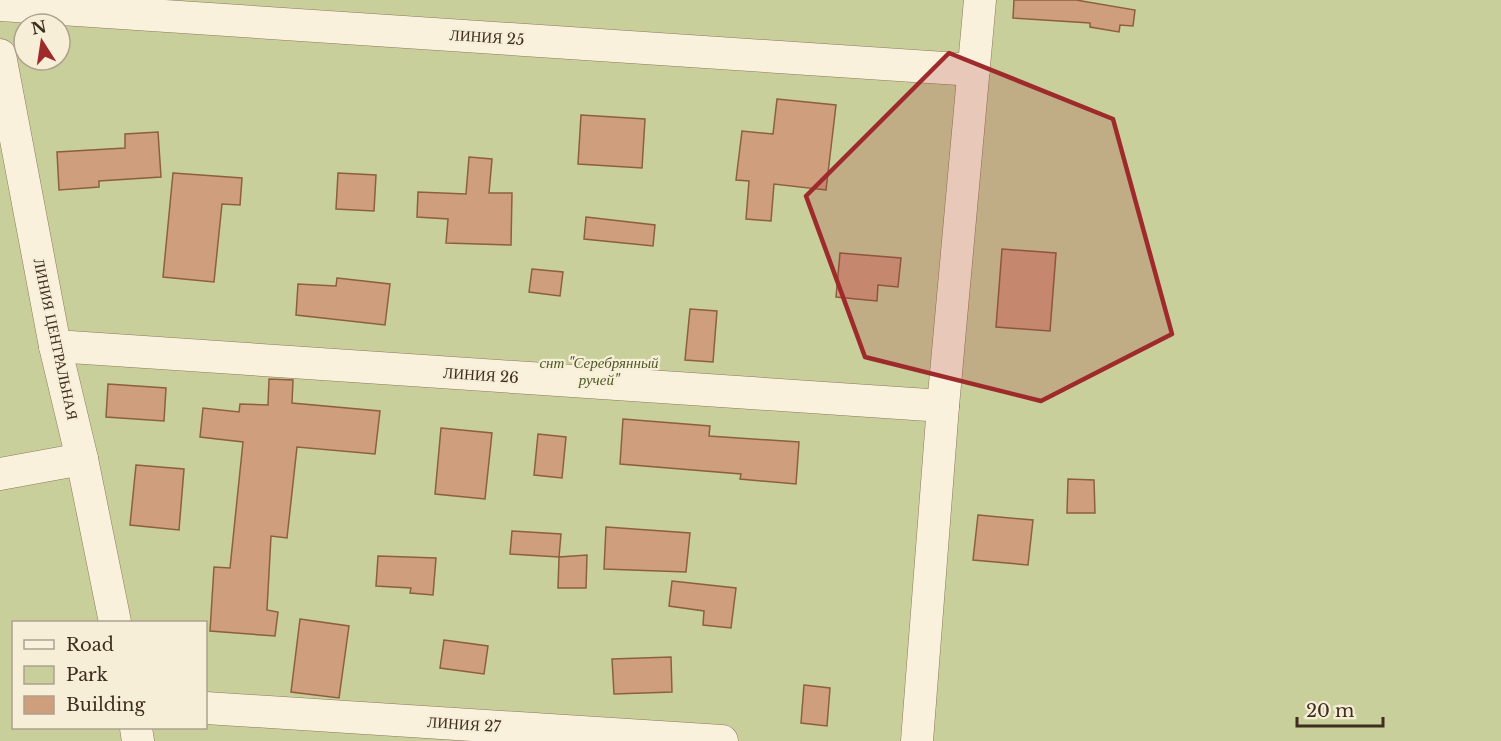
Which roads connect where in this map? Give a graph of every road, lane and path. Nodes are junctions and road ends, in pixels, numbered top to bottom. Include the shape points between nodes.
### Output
1 (980, 0) edge
2 (0, 5) edge
3 (0, 55) edge
4 (974, 70) junction
5 (9, 152) edge
6 (55, 346) junction
7 (943, 406) junction
8 (82, 459) junction
9 (0, 474) edge
10 (115, 621) edge
11 (207, 708) edge
12 (722, 741) edge
13 (917, 741) edge

1 - 4 street
2 - 4 street, ЛИНИЯ 25
3 - 5 street, ЛИНИЯ ЦЕНТРАЛЬНАЯ
4 - 7 street
5 - 6 street, ЛИНИЯ ЦЕНТРАЛЬНАЯ
6 - 7 street, ЛИНИЯ 26
6 - 8 street, ЛИНИЯ ЦЕНТРАЛЬНАЯ
7 - 13 street
8 - 9 street
8 - 10 street, ЛИНИЯ ЦЕНТРАЛЬНАЯ
11 - 12 street, ЛИНИЯ 27

